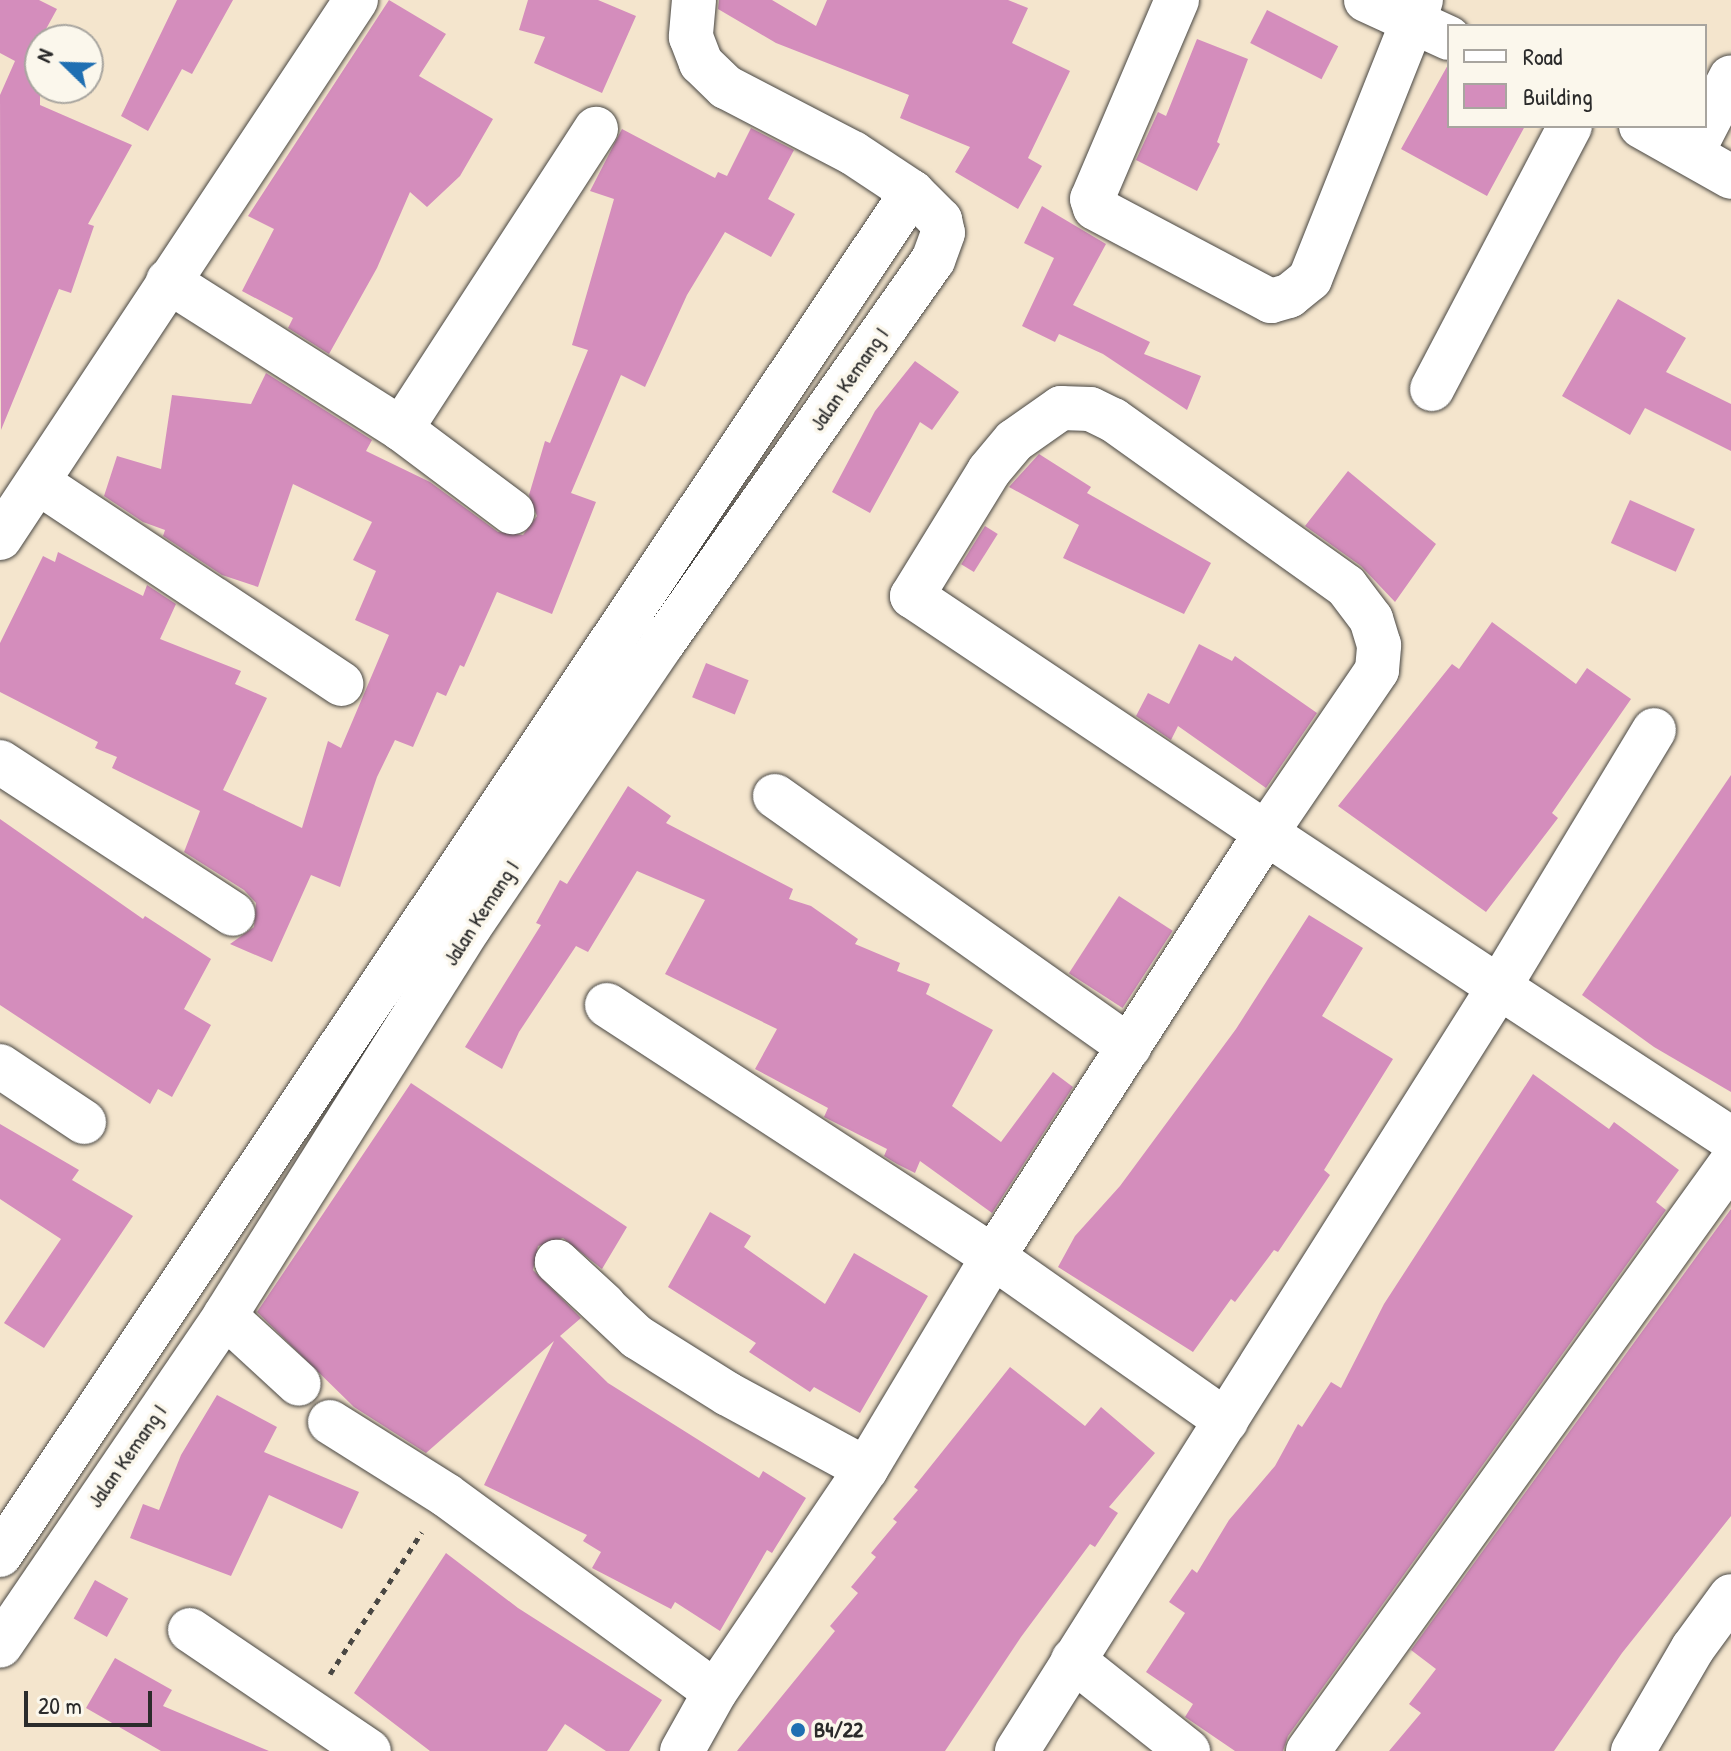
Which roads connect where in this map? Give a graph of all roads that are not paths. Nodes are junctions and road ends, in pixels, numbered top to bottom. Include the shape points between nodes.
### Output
1 (356, 0) edge
2 (694, 0) edge
3 (1177, 0) edge
4 (1366, 0) edge
5 (1415, 11) edge
6 (1447, 36) edge
7 (1731, 77) edge
8 (1707, 124) edge
9 (1569, 128) edge
10 (1645, 128) edge
11 (1705, 128) edge
12 (596, 129) dead end
13 (1692, 153) junction
14 (1731, 177) edge
15 (912, 192) junction
16 (168, 281) junction
17 (1432, 389) dead end
18 (401, 429) junction
19 (39, 483) junction
20 (512, 512) dead end
21 (0, 538) edge
22 (341, 684) dead end
23 (1654, 730) dead end
24 (0, 762) edge
25 (775, 796) dead end
26 (1266, 833) junction
27 (233, 914) dead end
28 (1499, 987) junction
29 (607, 1005) dead end
30 (1129, 1047) junction
31 (0, 1066) edge
32 (84, 1122) dead end
33 (1731, 1139) edge
34 (1731, 1163) edge
35 (993, 1257) junction
36 (604, 1305) dead end
37 (225, 1316) junction
38 (299, 1384) dead end
39 (1226, 1421) junction
40 (330, 1422) dead end
41 (866, 1469) junction
42 (0, 1555) edge
43 (1731, 1596) edge
44 (190, 1630) dead end
45 (0, 1646) edge
46 (1073, 1660) junction
47 (715, 1692) junction
48 (369, 1751) edge
49 (682, 1751) edge
50 (1017, 1751) edge
51 (1188, 1751) edge
52 (1308, 1751) edge
53 (1633, 1751) edge

1 - 16 street
2 - 15 street, Jalan Kemang I via 691,37 701,63 726,87 853,153
3 - 5 street via 1092,199 1095,208 1271,301 1289,296 1310,279
4 - 5 street
5 - 6 street
7 - 8 street
9 - 17 street
10 - 13 street
11 - 13 street
12 - 18 street
13 - 14 street
15 - 37 street, Jalan Kemang I via 940,220 943,233 933,260 469,928
15 - 42 street, Jalan Kemang I
16 - 18 street
16 - 19 street
18 - 20 street
19 - 21 street
19 - 22 street
23 - 28 street
24 - 27 street
25 - 30 street
26 - 26 street via 1377,670 1379,645 1371,619 1346,586 1113,420 1090,409 1061,408 1014,441 989,471 912,596
26 - 28 street
26 - 30 street
28 - 33 street
28 - 39 street
29 - 35 street
30 - 35 street
31 - 32 street
34 - 52 street
35 - 39 street
35 - 41 street
36 - 41 street via 637,1337 728,1394
37 - 38 street
37 - 45 street, Jalan Kemang I
39 - 46 street
40 - 47 street via 446,1495
41 - 47 street
43 - 53 street via 1693,1648
44 - 48 street
46 - 50 street
46 - 51 street
47 - 49 street

